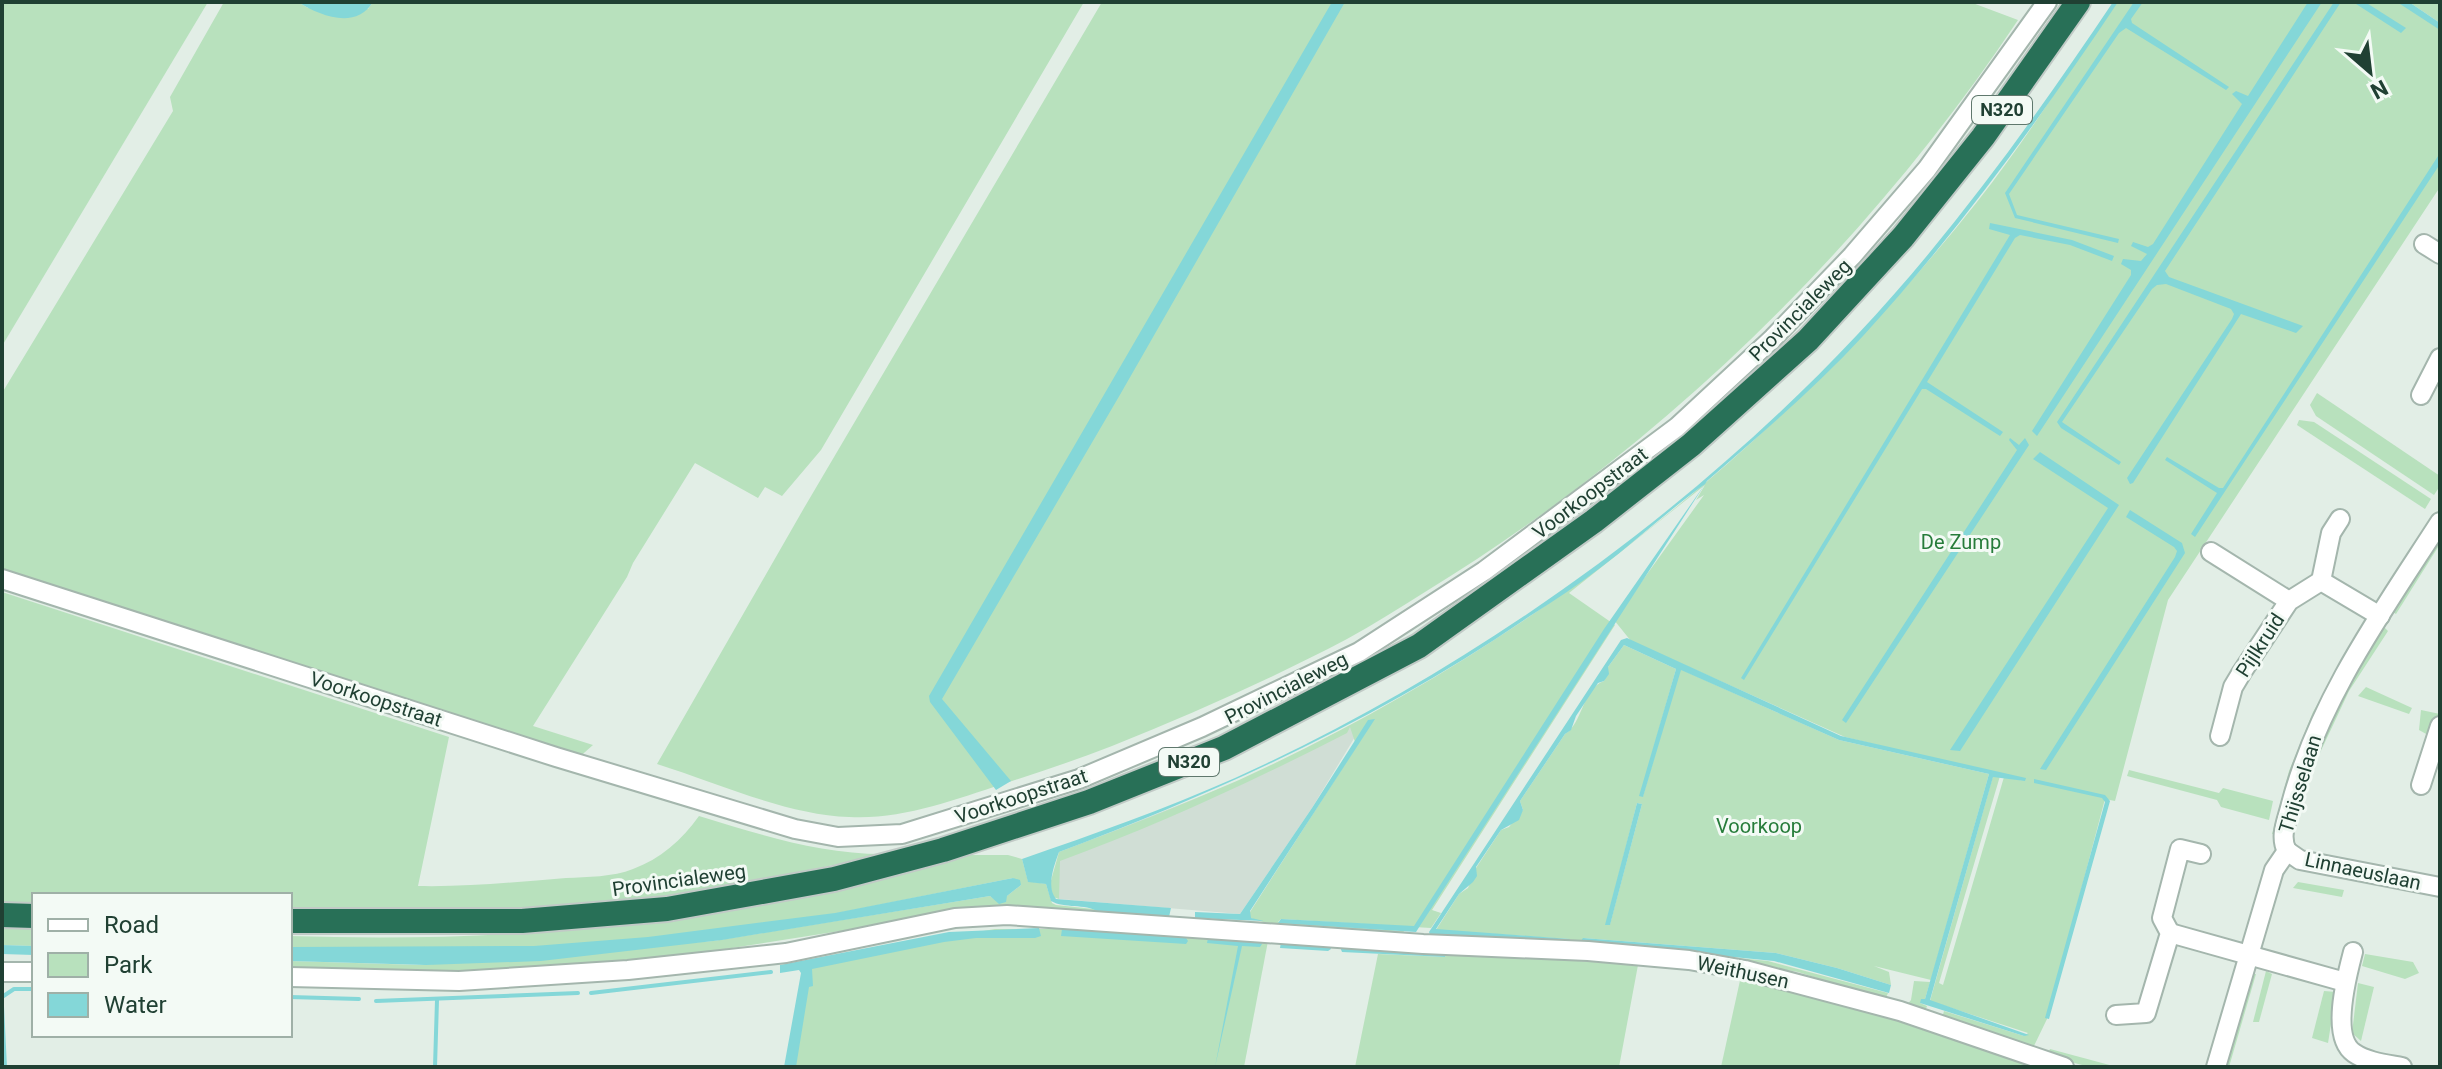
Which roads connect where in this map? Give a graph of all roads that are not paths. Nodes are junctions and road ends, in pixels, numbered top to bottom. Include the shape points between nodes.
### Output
1 (2047, 2) edge
2 (2078, 2) edge
3 (2440, 358) edge
4 (2421, 395) dead end
5 (2340, 519) dead end
6 (2440, 522) edge
7 (2211, 552) dead end
8 (2, 579) edge
9 (2321, 581) junction
10 (2289, 601) junction
11 (2380, 616) junction
12 (2440, 726) edge
13 (2220, 736) dead end
14 (2421, 785) dead end
15 (2287, 851) junction
16 (2201, 854) dead end
17 (2440, 887) edge
18 (2, 915) edge
19 (32, 916) edge
20 (292, 921) edge
21 (2170, 933) junction
22 (2353, 952) dead end
23 (2249, 955) junction
24 (2, 972) edge
25 (32, 972) edge
26 (292, 977) edge
27 (2345, 982) junction
28 (2116, 1015) dead end
29 (2064, 1067) edge
30 (2216, 1067) edge
31 (2402, 1067) edge

1 - 8 street, Voorkoopstraat via 1927,169 1773,338 1677,427 1484,571 1359,652 1202,727 1079,779 902,834 838,837 795,829
2 - 20 highway, Provincialeweg / N320 via 1922,215 1808,340 1691,445 1419,646 1224,748 1089,802 834,879 667,909 522,921
3 - 4 street
5 - 9 street via 2331,533
6 - 11 street, Thijsselaan
7 - 10 street, Pijlkruid
9 - 10 street, Pijlkruid
9 - 11 street
10 - 13 street, Pijlkruid via 2233,687
11 - 15 street, Thijsselaan via 2321,719 2282,839
12 - 14 street
15 - 17 street, Linnaeuslaan via 2300,860
15 - 23 street, Thijsselaan via 2274,870
16 - 21 street via 2180,849 2162,918
18 - 19 highway
21 - 23 street
21 - 28 street via 2149,1019
22 - 27 street
23 - 27 street
23 - 30 street, Thijsselaan
24 - 25 street
26 - 29 street, Weithusen via 459,981 628,970 786,953 955,918 1007,915 1689,960 1900,1011
27 - 31 street via 2343,1040 2350,1051

